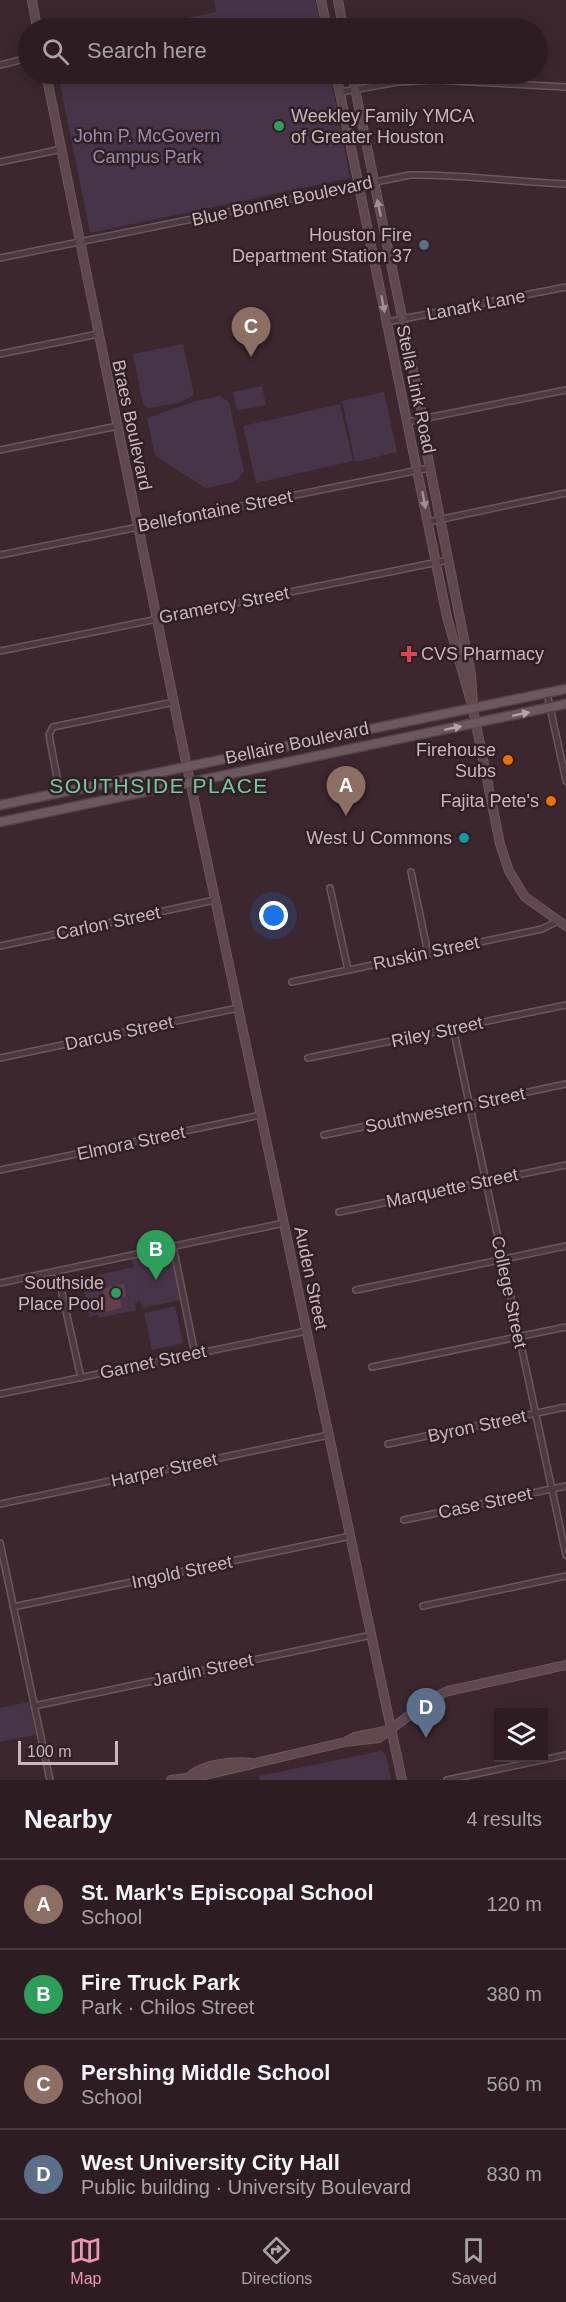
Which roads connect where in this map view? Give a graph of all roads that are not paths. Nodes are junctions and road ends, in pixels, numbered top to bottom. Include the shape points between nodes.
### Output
1 (32, 0) edge
2 (321, 0) edge
3 (338, 0) edge
4 (35, 18) edge
5 (325, 18) edge
6 (341, 18) edge
7 (18, 60) edge
8 (0, 65) edge
9 (48, 84) edge
10 (338, 84) edge
11 (355, 84) edge
12 (386, 84) edge
13 (510, 84) edge
14 (566, 87) edge
15 (356, 89) junction
16 (340, 92) junction
17 (62, 149) junction
18 (0, 162) edge
19 (374, 182) junction
20 (566, 184) edge
21 (358, 185) junction
22 (384, 231) junction
23 (369, 233) junction
24 (80, 242) junction
25 (0, 258) edge
26 (390, 258) junction
27 (374, 262) junction
28 (393, 276) junction
29 (378, 279) junction
30 (566, 287) edge
31 (402, 319) junction
32 (387, 322) junction
33 (98, 334) junction
34 (0, 354) edge
35 (566, 390) edge
36 (423, 419) junction
37 (407, 422) junction
38 (118, 426) junction
39 (0, 450) edge
40 (429, 468) junction
41 (418, 470) junction
42 (566, 493) edge
43 (440, 519) junction
44 (428, 522) junction
45 (138, 526) junction
46 (0, 555) edge
47 (448, 560) junction
48 (436, 562) junction
49 (459, 614) junction
50 (447, 616) junction
51 (157, 618) junction
52 (0, 651) edge
53 (566, 689) edge
54 (547, 693) junction
55 (174, 702) junction
56 (566, 704) edge
57 (550, 708) junction
58 (473, 709) junction
59 (400, 723) junction
60 (476, 723) junction
61 (403, 738) junction
62 (297, 744) junction
63 (300, 759) junction
64 (187, 767) junction
65 (566, 781) edge
66 (190, 782) junction
67 (60, 793) junction
68 (33, 798) junction
69 (0, 805) edge
70 (37, 814) junction
71 (0, 822) edge
72 (411, 872) dead end
73 (330, 888) dead end
74 (215, 900) junction
75 (558, 921) junction
76 (566, 926) edge
77 (0, 946) edge
78 (428, 953) junction
79 (348, 970) junction
80 (292, 982) dead end
81 (566, 1005) edge
82 (238, 1008) junction
83 (453, 1028) junction
84 (0, 1058) edge
85 (308, 1058) dead end
86 (566, 1084) edge
87 (469, 1105) junction
88 (261, 1115) junction
89 (324, 1135) dead end
90 (566, 1165) edge
91 (0, 1170) edge
92 (486, 1181) junction
93 (339, 1212) dead end
94 (284, 1223) junction
95 (172, 1246) junction
96 (566, 1246) edge
97 (503, 1259) junction
98 (57, 1270) junction
99 (0, 1283) edge
100 (356, 1290) dead end
101 (566, 1327) edge
102 (307, 1330) junction
103 (519, 1337) junction
104 (195, 1354) junction
105 (372, 1367) dead end
106 (81, 1378) junction
107 (0, 1394) edge
108 (566, 1407) edge
109 (534, 1414) junction
110 (329, 1435) junction
111 (388, 1444) dead end
112 (566, 1486) edge
113 (550, 1489) junction
114 (0, 1504) edge
115 (404, 1520) dead end
116 (351, 1536) junction
117 (0, 1543) edge
118 (566, 1555) edge
119 (566, 1576) edge
120 (423, 1606) dead end
121 (13, 1607) junction
122 (372, 1635) junction
123 (566, 1665) edge
124 (34, 1706) junction
125 (392, 1729) junction
126 (566, 1755) edge
127 (50, 1780) edge
128 (171, 1780) edge
129 (402, 1780) edge
130 (447, 1780) edge

1 - 4 street
2 - 5 street
3 - 6 street
7 - 8 street
9 - 17 street, Braes Boulevard
10 - 16 street, Stella Link Road
11 - 15 street, Stella Link Road
12 - 15 street
13 - 14 street
15 - 16 street
15 - 19 street, Stella Link Road
16 - 21 street, Stella Link Road
17 - 18 street
17 - 24 street, Braes Boulevard
19 - 20 street, Blue Bonnet Boulevard via 410,175 447,174
19 - 21 street, Blue Bonnet Boulevard
22 -> 19 street, Stella Link Road
21 - 23 street, Stella Link Road
21 - 24 street, Blue Bonnet Boulevard
22 - 23 street
22 - 26 street, Stella Link Road
23 - 27 street, Stella Link Road
24 - 25 street, Blue Bonnet Boulevard
24 - 33 street, Braes Boulevard
26 - 27 street
26 - 28 street, Stella Link Road
27 - 29 street, Stella Link Road
28 - 29 street
28 - 31 street, Stella Link Road
29 -> 32 street, Stella Link Road
30 - 31 street, Lanark Lane
31 - 32 street, Lanark Lane
31 - 36 street, Stella Link Road
32 - 37 street, Stella Link Road
33 - 34 street
33 - 38 street, Braes Boulevard
35 - 36 street
36 - 37 street
36 - 40 street, Stella Link Road
37 - 41 street, Stella Link Road
38 - 39 street
38 - 45 street, Braes Boulevard
40 - 41 street, Bellefontaine Street
40 - 43 street, Stella Link Road
41 -> 44 street, Stella Link Road
41 - 45 street, Bellefontaine Street
42 - 43 street
43 - 44 street
43 - 47 street, Stella Link Road
44 - 48 street, Stella Link Road
45 - 46 street, Bellefontaine Street
45 - 51 street, Braes Boulevard
47 - 48 street, Gramercy Street
47 - 49 street, Stella Link Road
48 - 50 street, Stella Link Road
48 - 51 street, Gramercy Street
49 - 50 street
49 - 58 street, Stella Link Road via 471,674
50 - 58 street, Stella Link Road
51 - 52 street, Gramercy Street
51 - 55 street, Braes Boulevard
53 - 54 main road, Bellaire Boulevard
54 - 57 street
54 - 58 main road, Bellaire Boulevard
55 - 64 street, Braes Boulevard
55 - 67 street via 53,727 49,735
56 - 57 main road, Bellaire Boulevard
60 -> 57 main road, Bellaire Boulevard
57 - 65 street
58 - 59 main road, Bellaire Boulevard
58 - 60 street, Stella Link Road
59 - 61 main road
59 - 62 main road, Bellaire Boulevard
61 -> 60 main road, Bellaire Boulevard
60 - 75 street, Stella Link Road via 509,871 525,897
61 - 63 main road, Bellaire Boulevard
62 - 63 main road
62 - 64 main road, Bellaire Boulevard
63 - 66 main road, Bellaire Boulevard
64 - 66 street, Braes Boulevard
64 - 67 main road, Bellaire Boulevard
66 - 70 main road, Bellaire Boulevard
66 - 74 street, Auden Street
67 - 68 main road, Bellaire Boulevard
68 - 69 main road, Bellaire Boulevard
68 - 70 main road
70 - 71 main road, Bellaire Boulevard
72 - 78 street
73 - 79 street
74 - 77 street, Carlon Street
74 - 82 street, Auden Street
75 - 76 street, Stella Link Road
75 - 78 street, Ruskin Street via 542,929
78 - 79 street, Ruskin Street
79 - 80 street, Ruskin Street
81 - 83 street, Riley Street
82 - 84 street, Darcus Street
82 - 88 street, Auden Street
83 - 85 street, Riley Street
83 - 87 street, College Street
86 - 87 street, Southwestern Street
87 - 89 street, Southwestern Street
87 - 92 street, College Street
88 - 91 street, Elmora Street
88 - 94 street, Auden Street
90 - 92 street, Marquette Street
92 - 93 street, Marquette Street
92 - 97 street, College Street
94 - 95 street
94 - 102 street, Auden Street
95 - 98 street
95 - 104 street
96 - 97 street
97 - 100 street
97 - 103 street, College Street
98 - 99 street
98 - 106 street
101 - 103 street
102 - 104 street, Garnet Street
102 - 110 street, Auden Street
103 - 105 street
103 - 109 street, College Street
104 - 106 street, Garnet Street
106 - 107 street, Garnet Street
108 - 109 street, Byron Street
109 - 111 street, Byron Street
109 - 113 street, College Street
110 - 114 street, Harper Street
110 - 116 street, Auden Street
112 - 113 street, Case Street
113 - 115 street, Case Street
113 - 118 street, College Street
116 - 121 street, Ingold Street
116 - 122 street, Auden Street
117 - 121 street
119 - 120 street
121 - 124 street
122 - 124 street, Jardin Street
122 - 125 street, Auden Street
123 - 125 street via 448,1691
124 - 127 street
125 - 128 street via 379,1738
125 - 129 street, Auden Street
126 - 130 street

